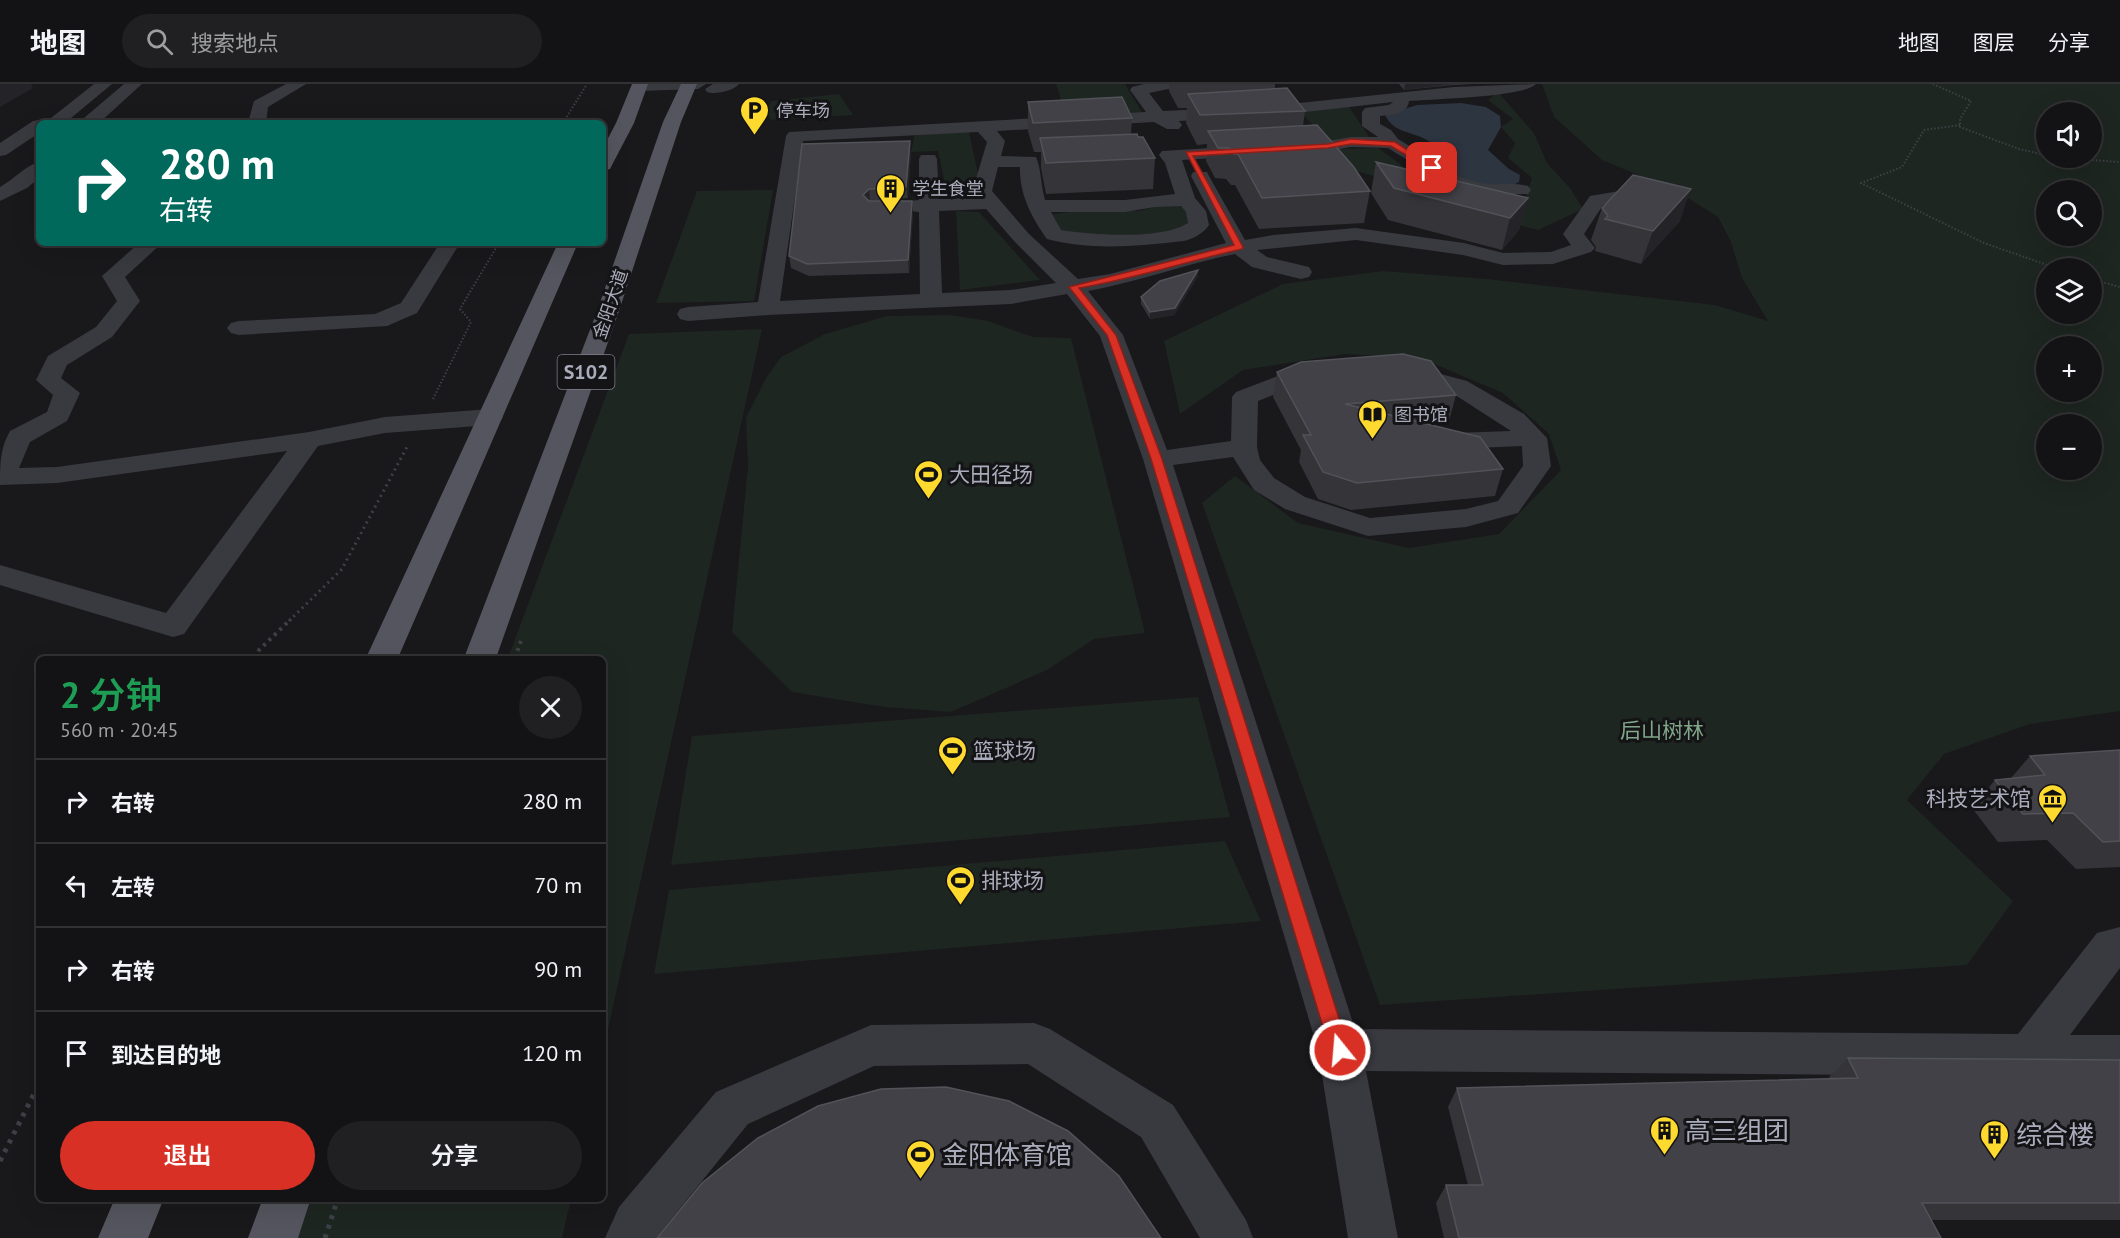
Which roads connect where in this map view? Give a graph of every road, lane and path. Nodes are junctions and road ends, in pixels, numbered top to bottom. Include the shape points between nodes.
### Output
1 (90, 84) edge
2 (104, 84) edge
3 (134, 84) edge
4 (298, 84) edge
5 (587, 84) edge
6 (731, 84) edge
7 (1172, 84) edge
8 (1528, 84) edge
9 (1933, 84) edge
10 (640, 85) edge
11 (694, 88) edge
12 (1456, 91) junction
13 (1159, 118) junction
14 (45, 120) edge
15 (58, 120) edge
16 (93, 120) edge
17 (258, 120) edge
18 (565, 120) edge
19 (672, 122) junction
20 (624, 123) junction
21 (1960, 125) junction
22 (983, 126) junction
23 (36, 127) edge
24 (36, 135) edge
25 (1392, 143) junction
26 (1328, 146) junction
27 (0, 151) edge
28 (2036, 152) edge
29 (1189, 154) junction
30 (1168, 155) junction
31 (1144, 156) edge
32 (0, 159) edge
33 (606, 159) edge
34 (928, 159) dead end
35 (1052, 160) edge
36 (1029, 161) junction
37 (2102, 161) edge
38 (990, 162) junction
39 (2120, 162) edge
40 (1339, 164) edge
41 (36, 171) edge
42 (1521, 190) dead end
43 (1637, 194) edge
44 (0, 195) edge
45 (1186, 200) junction
46 (992, 203) junction
47 (1037, 206) junction
48 (888, 207) edge
49 (148, 246) edge
50 (448, 246) edge
51 (497, 246) edge
52 (567, 246) edge
53 (1239, 247) junction
54 (2036, 261) edge
55 (1302, 272) dead end
56 (2102, 282) edge
57 (1073, 287) junction
58 (2120, 287) edge
59 (931, 301) junction
60 (768, 308) junction
61 (688, 314) dead end
62 (239, 328) dead end
63 (1344, 368) edge
64 (1377, 369) edge
65 (490, 417) junction
66 (421, 422) junction
67 (1534, 438) junction
68 (309, 440) junction
69 (1453, 441) edge
70 (1244, 447) junction
71 (1157, 459) junction
72 (0, 575) edge
73 (256, 656) edge
74 (383, 656) edge
75 (481, 656) edge
76 (2120, 945) edge
77 (1340, 1050) junction
78 (2029, 1055) junction
79 (2120, 1056) edge
80 (36, 1090) edge
81 (0, 1161) edge
82 (138, 1202) edge
83 (286, 1202) edge
84 (337, 1202) edge
85 (123, 1238) edge
86 (273, 1238) edge
87 (325, 1238) edge
88 (630, 1238) edge
89 (1228, 1238) edge
90 (1373, 1238) edge

1 - 14 street
2 - 15 street
3 - 16 street
4 - 17 street via 260,105
5 - 18 path
6 - 11 street
7 - 13 street via 1138,90
8 - 12 street
9 - 21 path via 1971,101
10 - 11 street
10 - 20 main road
11 - 19 main road, 金阳大道 / S102
12 - 13 street via 1270,111
12 - 25 street via 1443,104 1401,103 1395,110 1371,112 1371,126
13 - 22 street
13 - 29 street via 1173,124
19 - 20 main road
19 - 75 main road, 金阳大道 / S102 via 607,314
20 - 33 main road
21 - 28 path via 1977,135
21 - 54 path via 1924,130 1902,167 1861,183 1984,243
22 - 38 street via 996,141
22 - 60 street via 795,136
23 - 27 street
24 - 32 street
25 - 26 street
25 - 42 street via 1456,182 1481,189
26 - 29 street
26 - 40 street
29 - 30 street
29 - 53 street
30 - 31 street
30 - 45 street via 1174,161
34 - 59 street
35 - 36 street
36 - 38 street
36 - 47 street via 1028,178
37 - 39 path
38 - 46 street via 982,192
41 - 44 street
43 - 53 street via 1597,200 1573,234 1584,248 1553,258 1503,259 1381,228
45 - 47 street via 1125,206
45 - 47 street via 1196,211 1199,225 1184,235 1138,240 1091,241 1053,235
46 - 48 street
46 - 57 street
49 - 68 street via 113,276 129,301 104,332 57,361 48,380 67,393 58,416 19,437 1,477 57,475
50 - 62 street via 409,308 379,321
51 - 66 path via 460,309 471,322
52 - 65 main road
53 - 55 street via 1260,262
53 - 57 street
56 - 58 path
57 - 59 street via 1011,297
57 - 71 street via 1111,335
59 - 60 street
60 - 61 street
63 - 70 street via 1322,367 1245,397
64 - 67 street via 1398,370 1458,386 1515,420
65 - 66 street
65 - 74 main road
66 - 68 street
66 - 73 path via 342,568
67 - 69 street
67 - 70 street via 1537,466 1508,507 1466,518 1368,527 1295,503 1264,483 1247,460
68 - 72 street via 173,626
70 - 71 street
71 - 77 street
76 - 78 street via 2112,946
77 - 78 street
77 - 90 street
78 - 79 street
80 - 81 path
82 - 85 main road
83 - 86 main road
84 - 87 path
88 - 89 street via 636,1224 732,1107 871,1046 1034,1043 1156,1120

